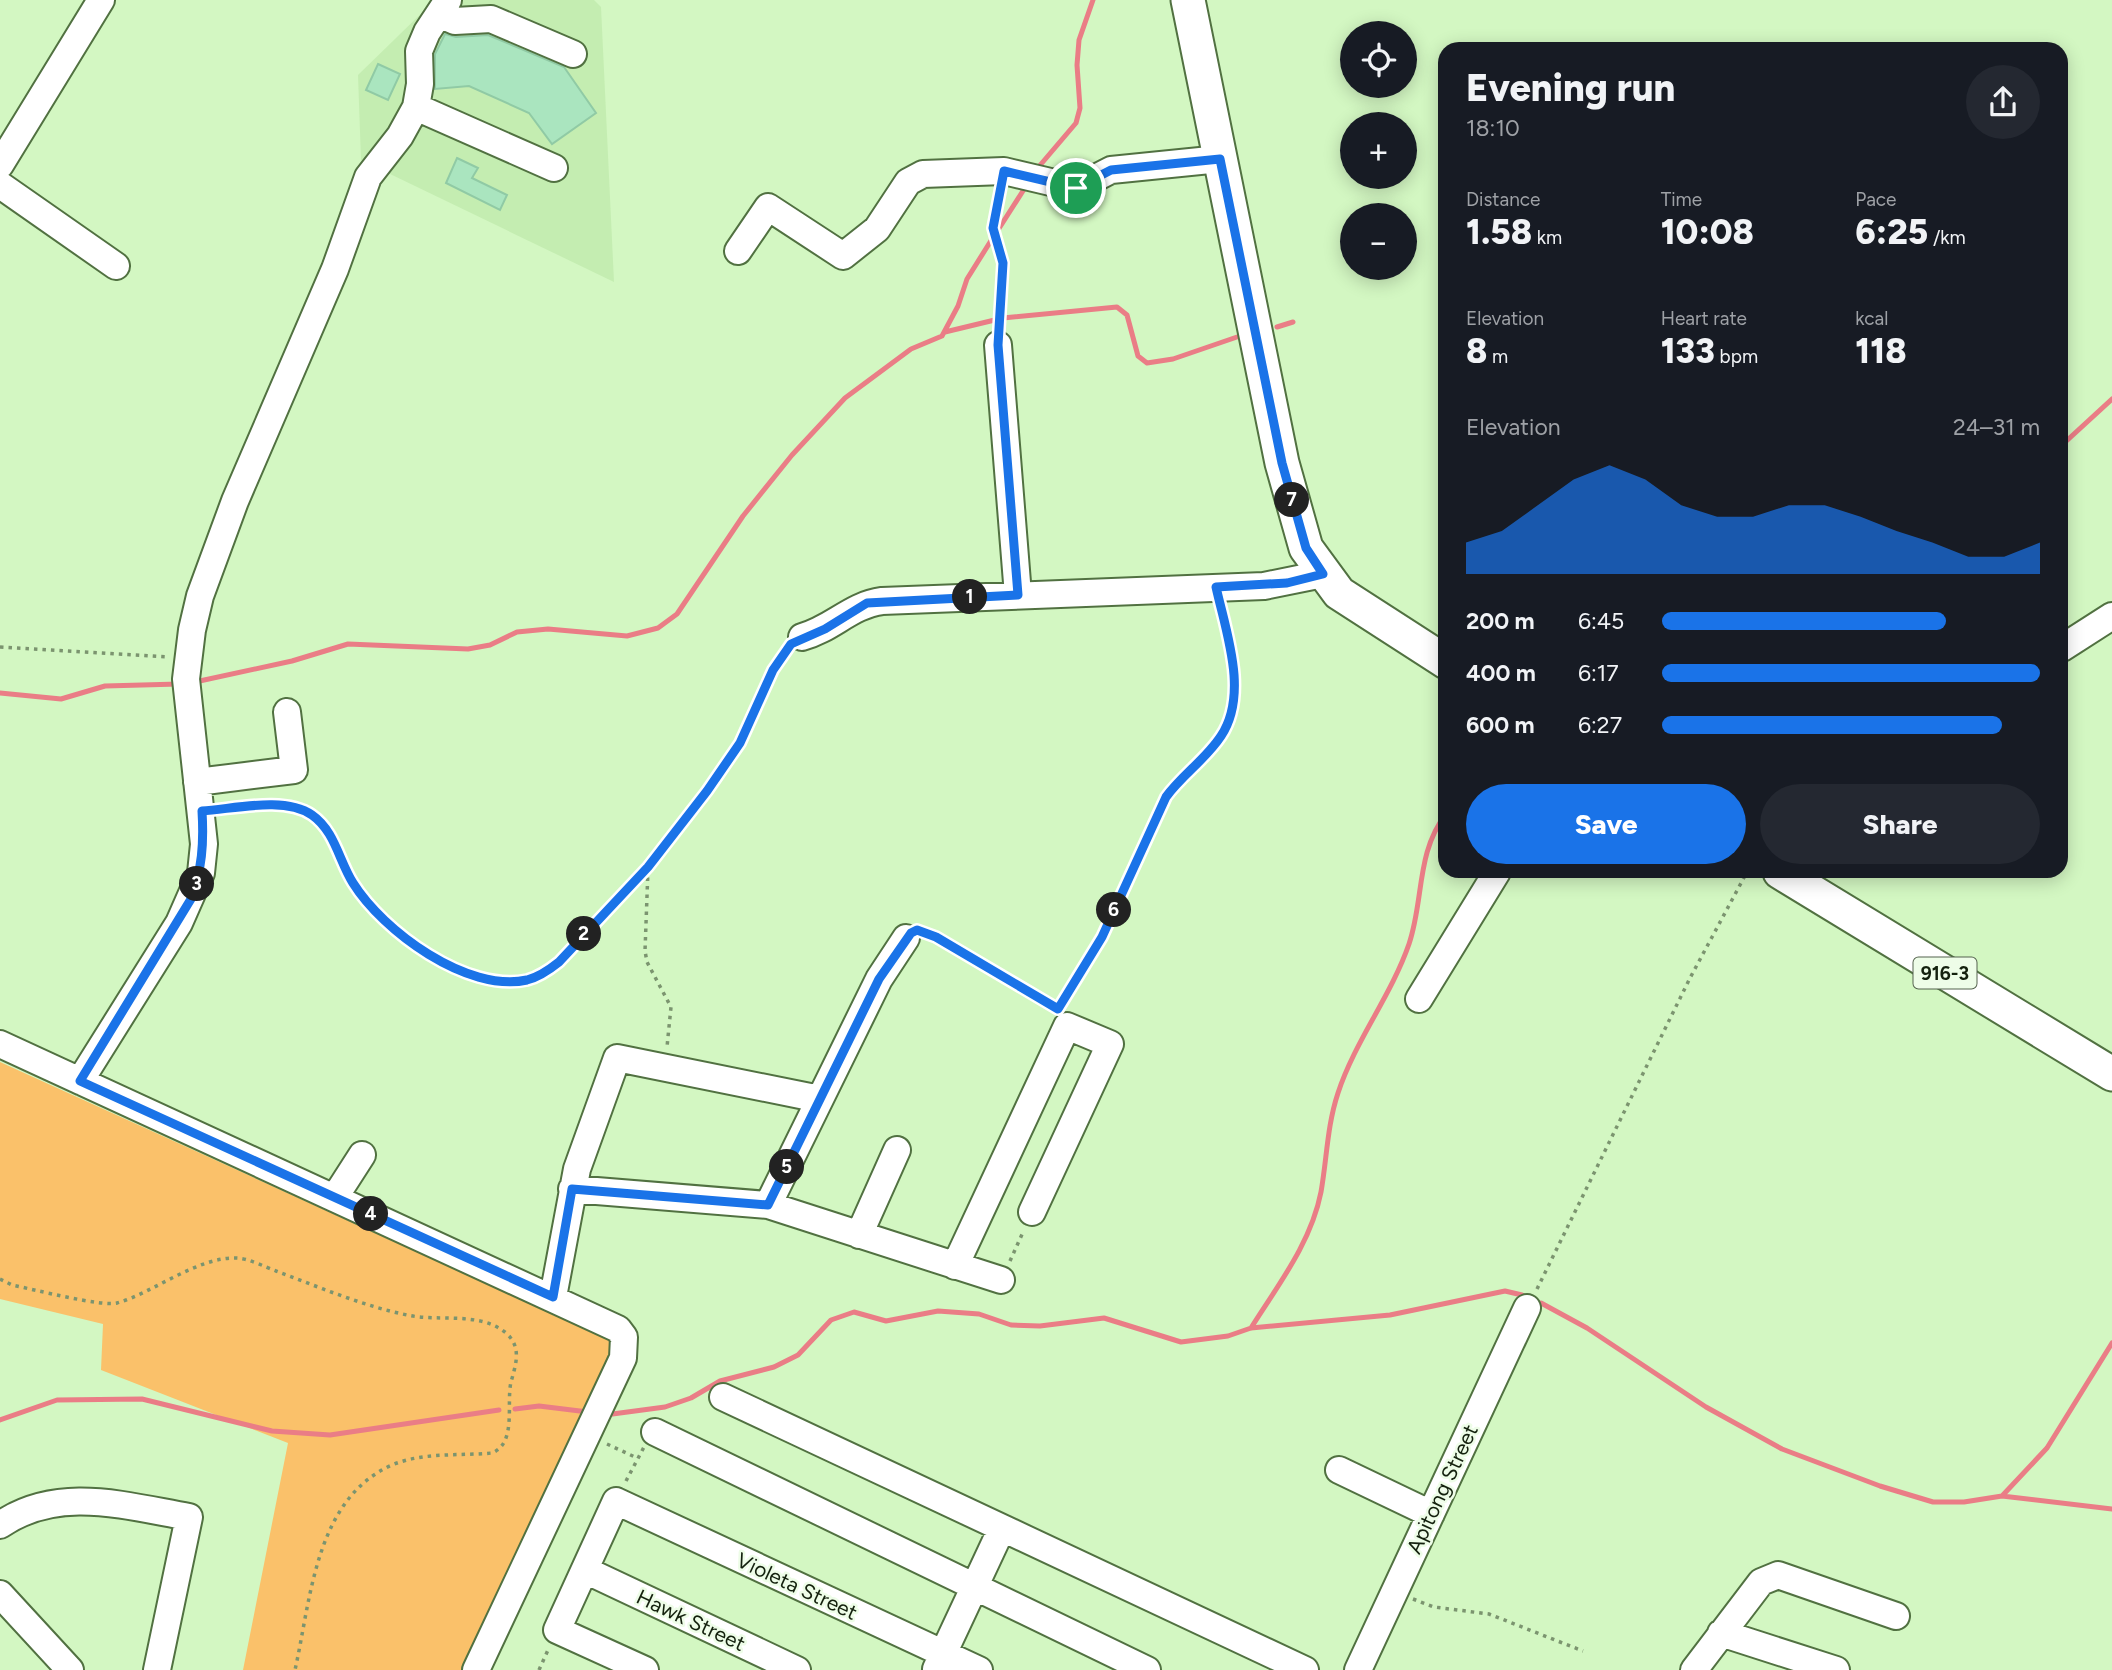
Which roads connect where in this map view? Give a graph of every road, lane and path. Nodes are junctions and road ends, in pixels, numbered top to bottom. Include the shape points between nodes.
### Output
1 (101, 0) edge
2 (1188, 0) edge
3 (443, 7) edge
4 (573, 54) dead end
5 (416, 107) junction
6 (1220, 159) junction
7 (0, 165) edge
8 (555, 168) dead end
9 (1004, 171) junction
10 (0, 185) edge
11 (738, 251) dead end
12 (116, 266) dead end
13 (998, 345) joint
14 (1323, 574) junction
15 (1216, 587) junction
16 (1018, 595) junction
17 (2112, 616) edge
18 (802, 637) joint
19 (2068, 644) edge
20 (0, 647) edge
21 (1438, 657) edge
22 (188, 658) junction
23 (287, 712) dead end
24 (197, 782) junction
25 (202, 811) junction
26 (648, 867) junction
27 (1493, 878) edge
28 (1743, 878) edge
29 (1797, 878) edge
30 (906, 938) joint
31 (1419, 999) dead end
32 (0, 1044) edge
33 (663, 1067) junction
34 (2112, 1074) edge
35 (80, 1081) junction
36 (820, 1099) junction
37 (897, 1150) dead end
38 (362, 1155) dead end
39 (572, 1189) junction
40 (335, 1197) junction
41 (768, 1205) junction
42 (1032, 1212) joint
43 (859, 1235) junction
44 (956, 1266) junction
45 (0, 1279) edge
46 (1001, 1280) joint
47 (553, 1297) junction
48 (1527, 1308) joint
49 (723, 1396) dead end
50 (655, 1432) joint
51 (587, 1435) junction
52 (637, 1458) junction
53 (1339, 1470) dead end
54 (616, 1502) junction
55 (1431, 1514) junction
56 (0, 1525) edge
57 (1002, 1528) junction
58 (584, 1570) junction
59 (975, 1587) junction
60 (1396, 1588) junction
61 (0, 1594) edge
62 (1896, 1616) dead end
63 (1721, 1633) junction
64 (1583, 1651) dead end
65 (939, 1662) edge
66 (70, 1670) edge
67 (157, 1670) edge
68 (295, 1670) edge
69 (476, 1670) edge
70 (645, 1670) edge
71 (797, 1670) edge
72 (979, 1670) edge
73 (1147, 1670) edge
74 (1305, 1670) edge
75 (1358, 1670) edge
76 (1694, 1670) edge
77 (1836, 1670) edge

1 - 7 street
2 - 6 main road
3 - 4 street via 455,21 491,19
3 - 5 street via 419,51
5 - 8 street
5 - 22 street via 400,136 376,163 213,558
6 - 9 street via 1111,170 1076,188
6 - 14 main road via 1282,463 1306,548
9 - 11 street via 936,171 908,181 877,229 843,256 768,206
9 - 13 path via 993,220 1003,263
10 - 12 street
13 - 16 street
14 - 15 street via 1287,583
14 - 21 main road via 1365,612
15 - 16 street
15 - 30 path via 1234,667 1227,723 1216,742 1166,797 1102,937 1058,1009 925,931 917,930
16 - 18 street via 867,603 825,629
17 - 19 street
18 - 26 path via 773,670 740,743
20 - 22 path
22 - 24 street via 187,701
23 - 24 street via 294,770
24 - 25 street
25 - 26 path via 282,806 312,815 325,827 352,882 390,928 418,948 469,973 507,982 543,974 559,962
25 - 35 street via 201,873 191,899
26 - 33 path via 647,962 671,1007
27 - 31 street
28 - 48 path
29 - 34 main road, 916-3
30 - 36 street via 879,979
32 - 35 street
33 - 36 street
33 - 39 street via 617,1058
35 - 40 street
36 - 41 street
37 - 43 street
38 - 40 street
39 - 41 street
39 - 47 street
40 - 47 street
41 - 43 street
42 - 44 street via 1110,1044 1067,1026
42 - 46 path
43 - 44 street
44 - 46 street
45 - 68 path via 115,1304 190,1269 237,1257 380,1308 410,1316 482,1322 506,1333 516,1348 517,1363 507,1400 507,1440 501,1450 428,1456 391,1465 356,1488 335,1518 319,1555
47 - 51 street via 605,1321 624,1337 623,1357
48 - 55 street, Apitong Street
49 - 57 street
50 - 52 path
50 - 59 street
51 - 52 path
51 - 69 street
52 - 54 path
53 - 55 street
54 - 58 street
54 - 65 street, Violeta Street
55 - 60 street, Apitong Street
56 - 67 street via 28,1508 55,1501 93,1502 189,1517
57 - 59 street
57 - 74 street
58 - 70 street via 557,1630
58 - 71 street, Hawk Street
59 - 65 street
59 - 73 street
60 - 64 path via 1434,1607 1489,1614
60 - 75 street, Apitong Street
61 - 66 street
62 - 63 street via 1778,1575 1761,1582
63 - 76 street
63 - 77 street
65 - 72 street, Violeta Street

